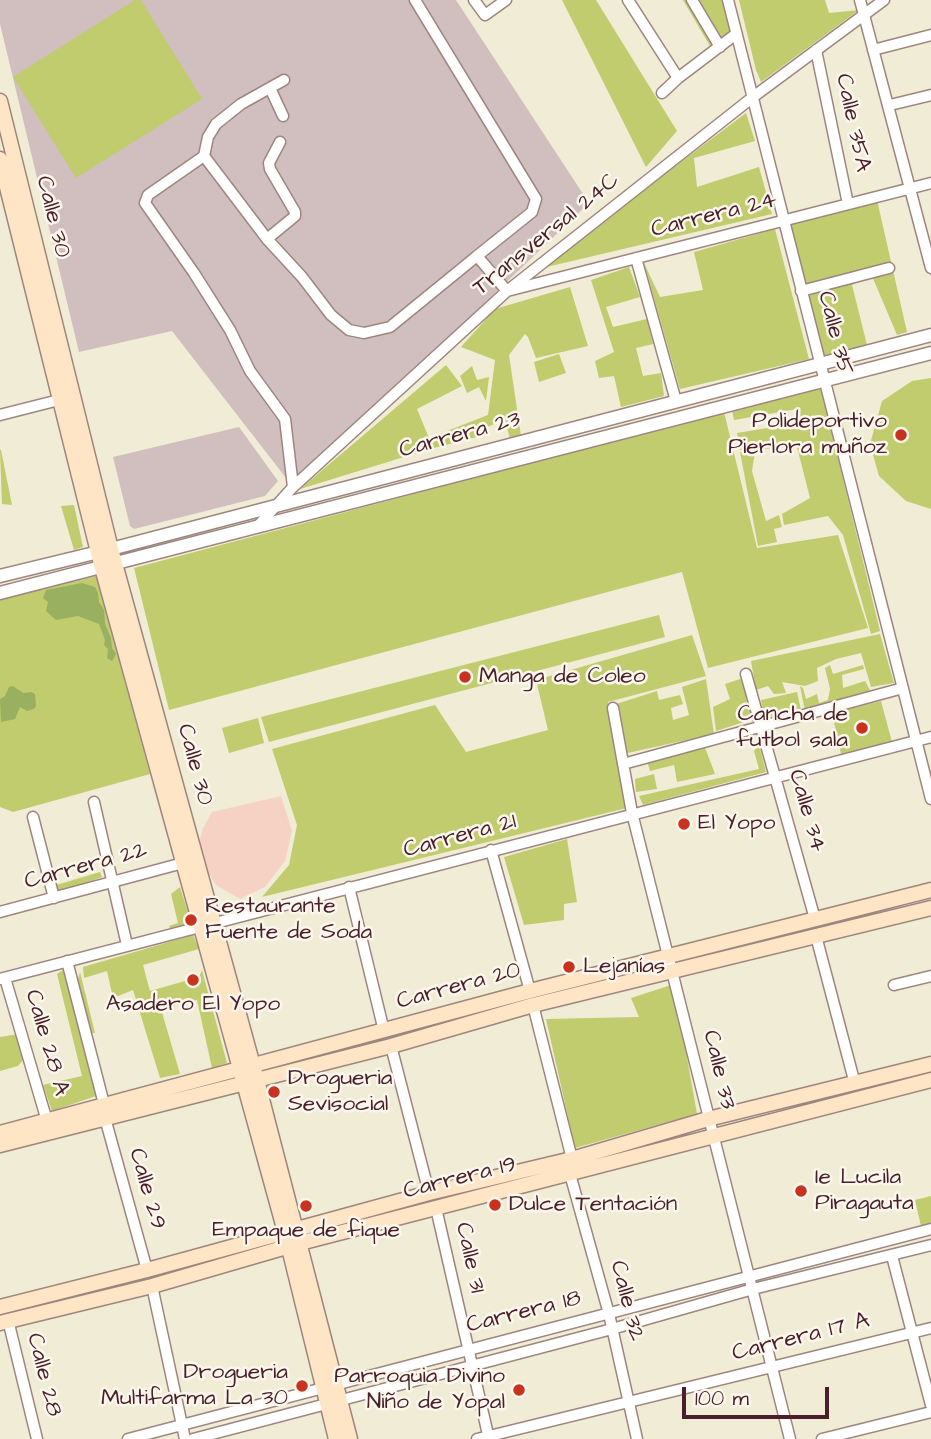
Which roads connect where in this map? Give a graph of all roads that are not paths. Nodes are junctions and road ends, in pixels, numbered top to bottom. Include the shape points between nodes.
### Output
1 (415, 0) edge
2 (474, 0) edge
3 (506, 0) edge
4 (628, 0) edge
5 (692, 0) edge
6 (728, 0) edge
7 (860, 0) edge
8 (884, 0) edge
9 (864, 15) junction
10 (736, 34) junction
11 (931, 35) edge
12 (720, 47) junction
13 (816, 50) junction
14 (873, 50) junction
15 (678, 78) junction
16 (284, 80) dead end
17 (270, 88) junction
18 (663, 93) dead end
19 (931, 95) edge
20 (752, 97) junction
21 (0, 101) edge
22 (890, 105) junction
23 (284, 116) dead end
24 (280, 142) dead end
25 (204, 156) junction
26 (0, 159) edge
27 (931, 183) edge
28 (911, 188) junction
29 (848, 204) junction
30 (783, 220) junction
31 (267, 239) junction
32 (477, 256) junction
33 (636, 258) junction
34 (889, 268) dead end
35 (931, 268) edge
36 (507, 291) junction
37 (801, 291) junction
38 (931, 335) edge
39 (931, 353) edge
40 (820, 364) junction
41 (824, 381) junction
42 (59, 400) junction
43 (676, 401) junction
44 (0, 415) edge
45 (293, 487) junction
46 (276, 506) junction
47 (257, 527) junction
48 (105, 551) junction
49 (109, 566) junction
50 (0, 576) edge
51 (0, 593) edge
52 (746, 674) dead end
53 (903, 688) junction
54 (612, 708) dead end
55 (761, 727) junction
56 (931, 737) edge
57 (916, 740) junction
58 (623, 764) junction
59 (775, 777) junction
60 (931, 799) edge
61 (94, 802) dead end
62 (632, 813) junction
63 (33, 817) dead end
64 (491, 850) junction
65 (183, 863) junction
66 (111, 882) junction
67 (349, 887) junction
68 (931, 890) edge
69 (54, 898) junction
70 (931, 908) edge
71 (0, 912) edge
72 (815, 919) junction
73 (207, 924) junction
74 (816, 936) junction
75 (127, 945) junction
76 (67, 961) junction
77 (672, 964) junction
78 (931, 976) edge
79 (2, 979) edge
80 (894, 985) dead end
81 (531, 998) junction
82 (384, 1031) junction
83 (391, 1045) junction
84 (931, 1064) edge
85 (246, 1067) junction
86 (931, 1080) edge
87 (250, 1082) junction
88 (855, 1084) junction
89 (104, 1111) junction
90 (708, 1119) junction
91 (47, 1121) junction
92 (0, 1133) edge
93 (712, 1136) junction
94 (0, 1145) edge
95 (572, 1159) junction
96 (570, 1174) junction
97 (429, 1193) junction
98 (436, 1209) junction
99 (931, 1228) edge
100 (292, 1237) junction
101 (931, 1245) edge
102 (892, 1256) junction
103 (147, 1270) junction
104 (748, 1275) junction
105 (152, 1286) junction
106 (753, 1289) junction
107 (0, 1306) edge
108 (608, 1314) junction
109 (4, 1322) edge
110 (931, 1328) edge
111 (612, 1329) junction
112 (912, 1333) junction
113 (468, 1349) junction
114 (473, 1366) junction
115 (772, 1366) junction
116 (330, 1387) junction
117 (334, 1402) junction
118 (629, 1402) junction
119 (931, 1405) edge
120 (931, 1412) edge
121 (182, 1425) junction
122 (485, 1438) edge
123 (37, 1439) edge
124 (128, 1439) edge
125 (185, 1439) edge
126 (193, 1439) edge
127 (336, 1439) edge
128 (349, 1439) edge
129 (638, 1439) edge
130 (790, 1439) edge
131 (822, 1439) edge

1 - 32 street via 536,199 532,212
2 - 3 street via 485,15
4 - 15 street
5 - 12 street
6 - 10 street, Calle 35
7 - 9 street
8 - 9 street, Transversal 24C
9 - 13 street, Transversal 24C
9 - 14 street
10 - 12 street
10 - 20 street, Calle 35
11 - 14 street
12 - 15 street
13 - 20 street, Transversal 24C
13 - 29 street, Calle 35A
14 - 22 street
15 - 18 street
16 - 17 street
17 - 23 street
17 - 25 street via 216,124
19 - 22 street
20 - 30 street, Calle 35
20 - 36 street, Transversal 24C
21 - 48 main road, Calle 30
22 - 28 street
24 - 31 street via 270,169 296,212
25 - 31 street
25 - 45 street via 148,195 145,203 285,419
26 - 42 main road, Calle 30
27 - 28 street, Carrera 24
28 - 29 street, Carrera 24
28 - 35 street
29 - 30 street, Carrera 24
30 - 33 street, Carrera 24
30 - 37 street, Calle 35
31 - 32 street via 338,323 357,333 390,327
32 - 36 street
33 - 36 street, Carrera 24
33 - 43 street
34 - 37 street
36 - 45 street, Transversal 24C
37 - 40 street, Calle 35
38 - 40 street, Carrera 23
39 - 41 street, Carrera 23
40 - 41 street, Calle 35
40 - 43 street, Carrera 23
41 - 47 street, Carrera 23
41 - 53 street, Calle 35
42 - 44 street
42 - 48 main road, Calle 30
43 - 46 street, Carrera 23
45 - 46 street, Transversal 24C
46 - 47 street, Transversal 24C
46 - 48 street, Carrera 23
47 - 49 street, Carrera 23
48 - 49 main road, Calle 30
48 - 50 street, Carrera 23
49 - 51 street, Carrera 23
49 - 65 main road, Calle 30
49 - 73 main road, Calle 30
52 - 55 street, Calle 34
53 - 55 street
53 - 57 street, Calle 35
54 - 58 street, Calle 33
55 - 58 street
55 - 59 street, Calle 34
56 - 57 street, Carrera 21
57 - 59 street, Carrera 21
57 - 60 street, Calle 35
58 - 62 street, Calle 33
59 - 62 street, Carrera 21
59 - 72 street, Calle 34
61 - 66 street
62 - 64 street, Carrera 21
62 - 77 street, Calle 33
63 - 69 street
64 - 67 street, Carrera 21
64 - 81 street
65 - 66 street, Carrera 22
65 - 73 main road, Calle 30
66 - 69 street, Carrera 22
66 - 75 street
67 - 73 street, Carrera 21
67 - 82 street
68 - 72 main road, Carrera 20
69 - 71 street, Carrera 22
70 - 74 main road, Carrera 20
72 - 77 main road, Carrera 20
73 - 75 street, Carrera 21
73 - 85 main road, Calle 30
74 - 77 main road, Carrera 20
74 - 88 street
75 - 76 street, Carrera 21
76 - 79 street, Carrera 21
76 - 89 street, Calle 29
77 - 81 main road, Carrera 20
77 - 90 street, Calle 33
78 - 80 street
79 - 91 street, Calle 28 A
81 - 82 main road, Carrera 20
81 - 83 main road, Carrera 20
81 - 95 street
82 - 85 main road, Carrera 20
83 - 87 main road, Carrera 20
83 - 97 street
84 - 88 main road, Carrera 19
85 - 87 main road, Calle 30
85 - 89 main road, Carrera 20
86 - 93 main road, Carrera 19
87 - 89 main road, Carrera 20
87 - 100 main road, Calle 30
88 - 90 main road, Carrera 19
89 - 91 main road, Carrera 20
89 - 94 main road, Carrera 20
89 - 103 street, Calle 29
90 - 93 street, Calle 33
90 - 95 main road, Carrera 19
91 - 92 main road, Carrera 20
93 - 96 main road, Carrera 19
93 - 104 street, Calle 33
95 - 97 main road, Carrera 19
96 - 98 main road, Carrera 19
96 - 108 street, Calle 32
97 - 100 main road, Carrera 19
98 - 100 main road, Carrera 19
98 - 113 street, Calle 31
99 - 104 street, Carrera 18
100 - 103 main road, Carrera 19
100 - 105 main road, Carrera 19
100 - 116 main road, Calle 30
101 - 102 street, Carrera 18
102 - 106 street, Carrera 18
102 - 112 street
103 - 107 main road, Carrera 19
104 - 106 street, Calle 33
104 - 108 street, Carrera 18
105 - 109 main road, Carrera 19
105 - 121 street
106 - 111 street, Carrera 18
106 - 115 street, Calle 33
108 - 111 street, Calle 32
108 - 113 street, Carrera 18
109 - 123 street, Calle 28
110 - 112 street, Carrera 17 A
111 - 114 street, Carrera 18
111 - 118 street, Calle 32
112 - 115 street, Carrera 17 A
112 - 119 street
113 - 114 street, Calle 31
113 - 116 street, Carrera 18
114 - 117 street, Carrera 18
114 - 122 street, Calle 31
115 - 118 street, Carrera 17 A
115 - 130 street, Calle 33
116 - 117 main road, Calle 30
116 - 121 street, Carrera 18
117 - 126 street, Carrera 18
117 - 127 main road, Calle 30
117 - 128 main road, Calle 30
118 - 122 street, Carrera 17 A
118 - 129 street, Calle 32
120 - 131 street
121 - 124 street, Carrera 18
121 - 125 street

